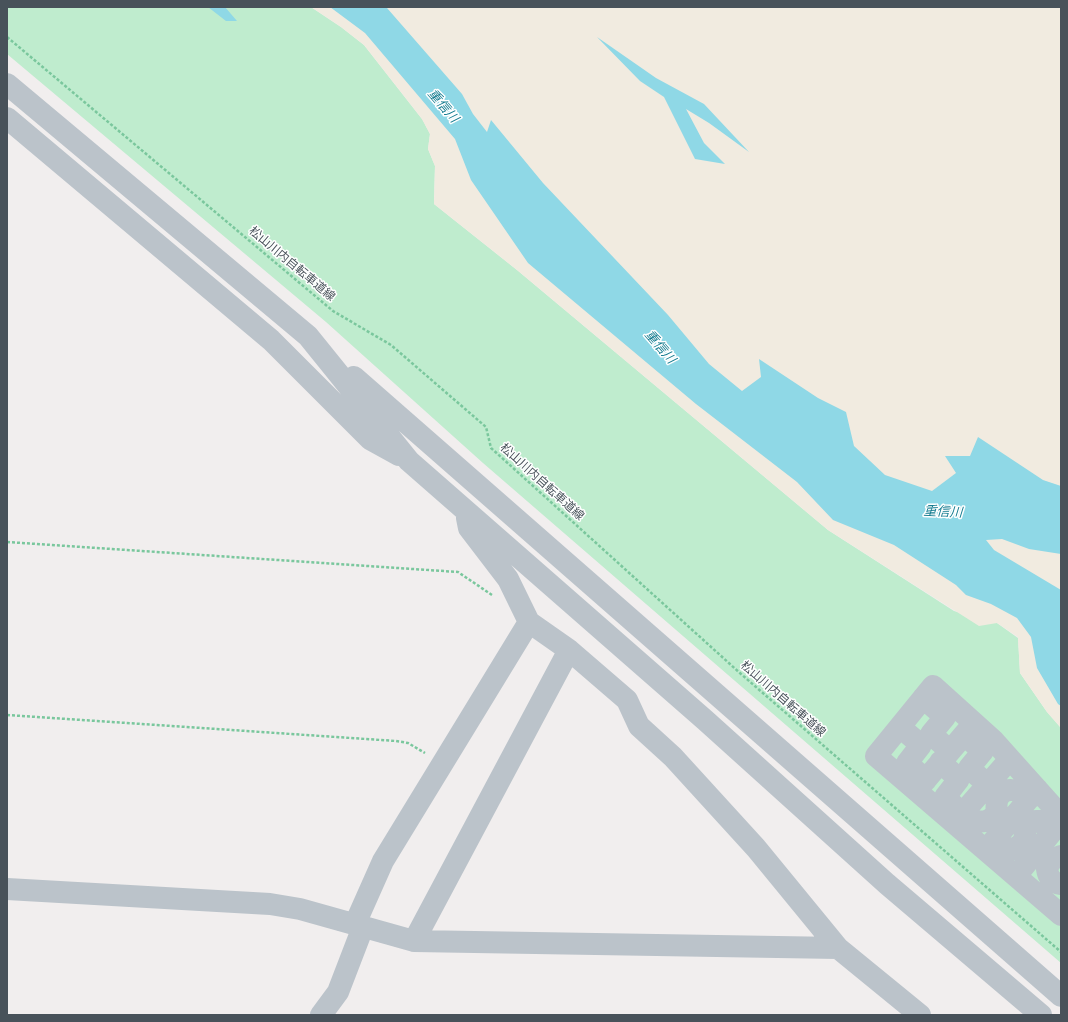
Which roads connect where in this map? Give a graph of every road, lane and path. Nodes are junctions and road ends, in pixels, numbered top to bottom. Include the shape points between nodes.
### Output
1 (7, 37) edge
2 (7, 84) edge
3 (7, 118) edge
4 (308, 336) junction
5 (409, 460) junction
6 (465, 509) junction
7 (7, 542) edge
8 (497, 599) dead end
9 (529, 622) junction
10 (569, 650) junction
11 (923, 698) junction
12 (7, 715) edge
13 (900, 727) junction
14 (969, 729) junction
15 (945, 757) junction
16 (1010, 759) junction
17 (442, 763) junction
18 (921, 785) junction
19 (988, 785) junction
20 (1034, 794) junction
21 (959, 818) junction
22 (1059, 822) edge
23 (990, 845) junction
24 (1050, 855) edge
25 (1016, 876) junction
26 (1061, 884) edge
27 (7, 889) edge
28 (1061, 915) edge
29 (359, 926) junction
30 (414, 941) junction
31 (838, 948) junction
32 (1061, 952) edge
33 (1061, 996) edge
34 (321, 1015) edge
35 (920, 1015) edge
36 (1041, 1015) edge

1 - 32 path, 松山川内自転車道線 via 333,311 391,345 486,427 492,448 741,674
2 - 4 street
3 - 5 street via 271,340 370,439
4 - 5 street
4 - 33 street
5 - 6 street
6 - 9 street via 469,528 508,579
6 - 36 street via 887,884
7 - 8 path via 458,572
9 - 10 street
9 - 17 street
10 - 30 street
10 - 31 street via 627,700 639,726 673,757 756,848
11 - 13 street
11 - 14 street via 933,686
11 - 15 street via 945,717 931,734
12 - 17 path via 396,741 408,743
13 - 18 street via 921,745 907,763
13 - 18 street via 876,756
14 - 15 street
14 - 16 street
14 - 19 street via 983,751 969,768
15 - 18 street
15 - 21 street via 959,779 945,797
16 - 19 street
16 - 20 street
17 - 29 street via 383,861
18 - 21 street
19 - 21 street
20 - 21 street via 1017,790 1005,792 997,800 996,813 987,821
20 - 22 street
20 - 23 street
21 - 23 street
22 - 23 street via 1030,823 1026,826 1024,841 1016,849
22 - 24 street
23 - 25 street
24 - 25 street
24 - 26 street via 1048,874 1053,882
25 - 28 street
27 - 29 street via 270,904 300,909
29 - 30 street
29 - 34 street via 338,992
30 - 31 street
31 - 35 street

